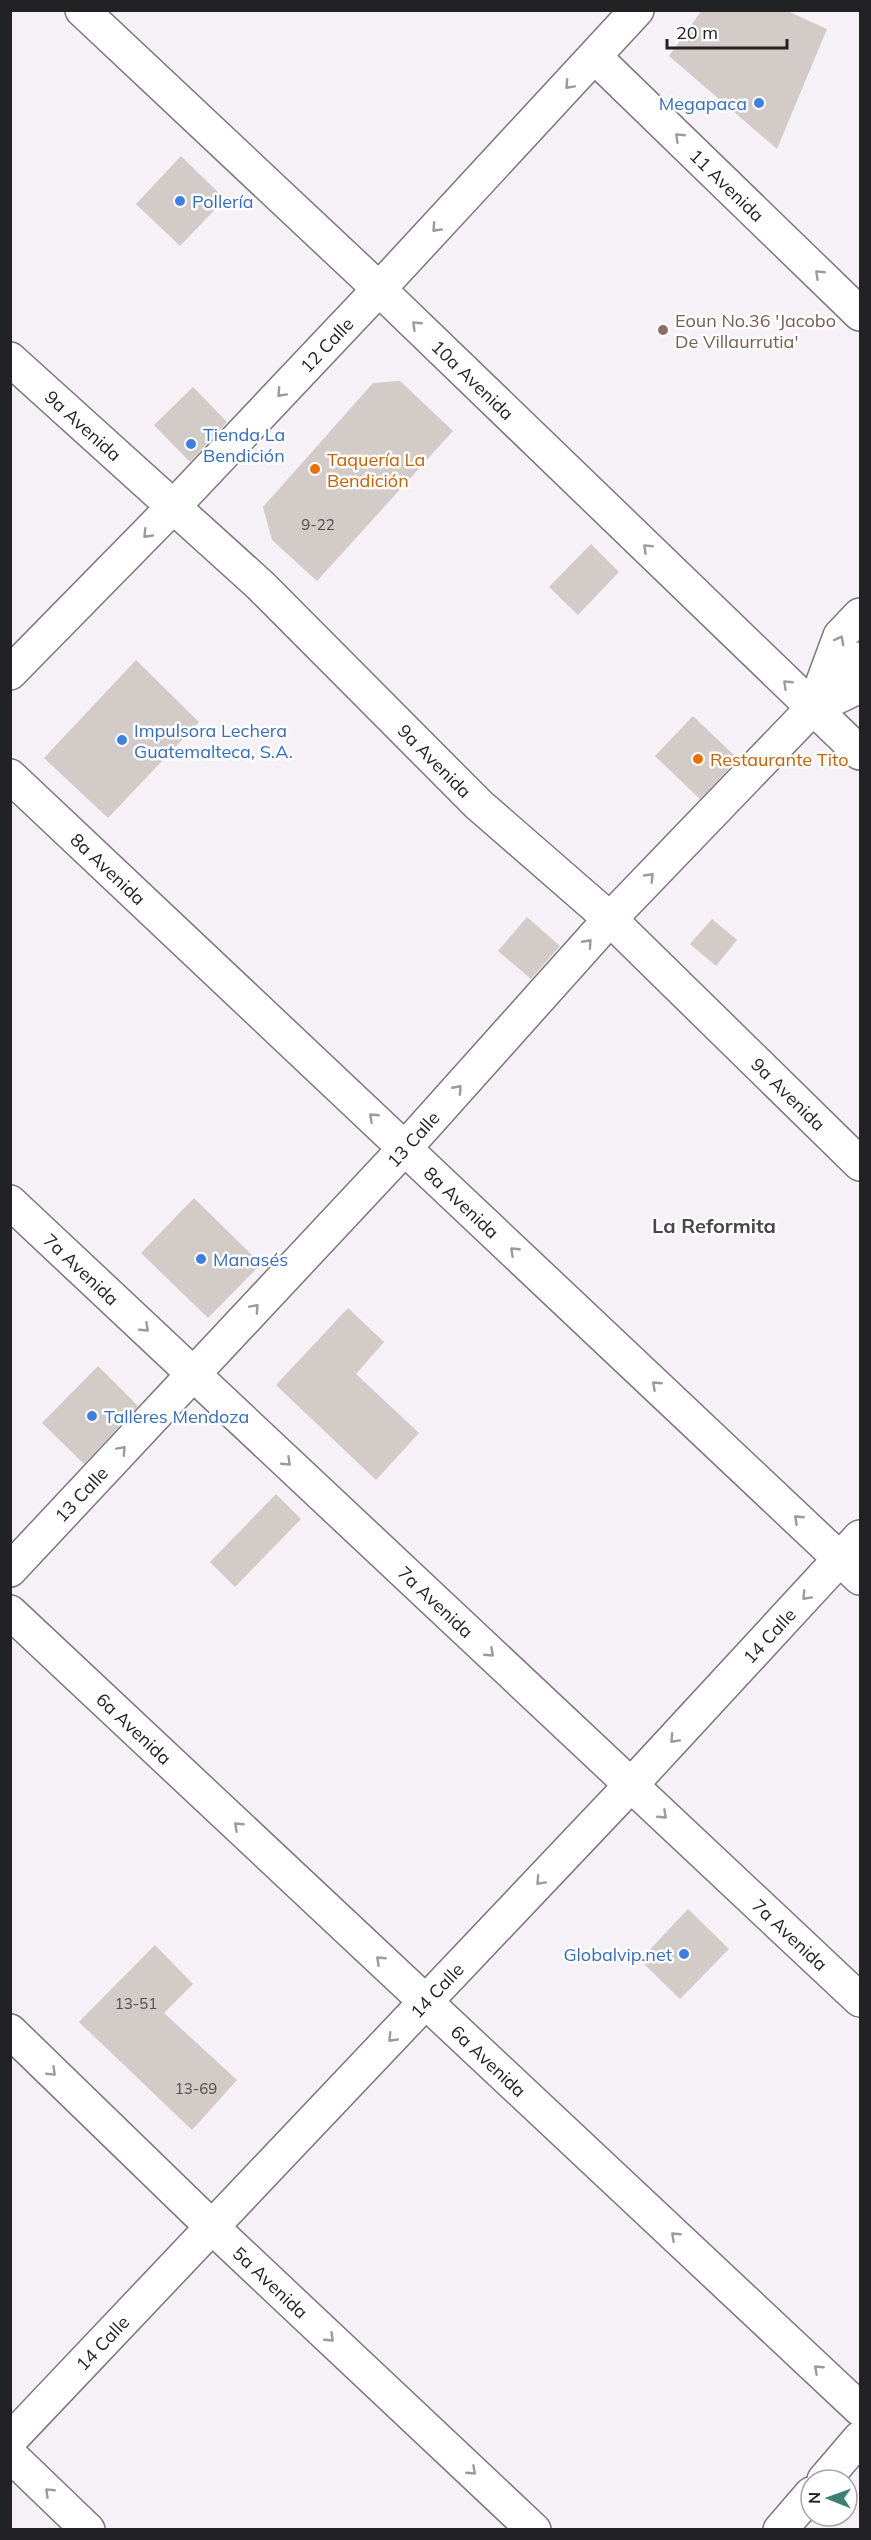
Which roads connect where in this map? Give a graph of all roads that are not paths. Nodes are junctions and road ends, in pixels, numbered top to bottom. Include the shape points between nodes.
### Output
1 (82, 10) edge
2 (637, 10) edge
3 (595, 57) junction
4 (379, 289) junction
5 (861, 314) edge
6 (10, 358) edge
7 (173, 507) junction
8 (861, 615) edge
9 (861, 659) edge
10 (10, 673) edge
11 (861, 686) edge
12 (813, 709) junction
13 (861, 753) edge
14 (10, 776) edge
15 (610, 920) junction
16 (405, 1148) junction
17 (861, 1164) edge
18 (10, 1202) edge
19 (193, 1374) junction
20 (854, 1558) edge
21 (10, 1569) edge
22 (10, 1612) edge
23 (631, 1785) junction
24 (861, 2000) edge
25 (425, 2002) junction
26 (10, 2031) edge
27 (212, 2227) junction
28 (861, 2409) edge
29 (861, 2438) edge
30 (10, 2440) edge
31 (10, 2455) edge
32 (835, 2468) edge
33 (799, 2508) edge
34 (88, 2529) edge
35 (534, 2529) edge
36 (780, 2529) edge

1 - 4 street, 10a Avenida
2 - 3 street, 12 Calle
3 -> 4 street, 12 Calle
5 -> 3 street, 11 Avenida
4 -> 7 street, 12 Calle
12 -> 4 street, 10a Avenida
6 - 7 street, 9a Avenida
7 -> 10 street, 12 Calle
7 - 15 street, 9a Avenida via 260,585 479,805
12 -> 8 street, 13 Calle via 840,636
9 - 12 street, 13 Calle
11 - 12 street, 13 Calle
12 - 13 street, 10a Avenida
15 -> 12 street, 13 Calle
16 -> 14 street, 8a Avenida
16 -> 15 street, 13 Calle
15 - 17 street, 9a Avenida
19 -> 16 street, 13 Calle
20 -> 16 street, 8a Avenida
18 -> 19 street, 7a Avenida
21 -> 19 street, 13 Calle
19 -> 23 street, 7a Avenida
20 -> 23 street, 14 Calle
25 -> 22 street, 6a Avenida
23 -> 24 street, 7a Avenida
23 -> 25 street, 14 Calle
25 -> 27 street, 14 Calle
28 -> 25 street, 6a Avenida
26 -> 27 street, 5a Avenida
27 - 30 street, 14 Calle
27 -> 35 street, 5a Avenida
29 - 32 street
34 -> 31 street
33 - 36 street

